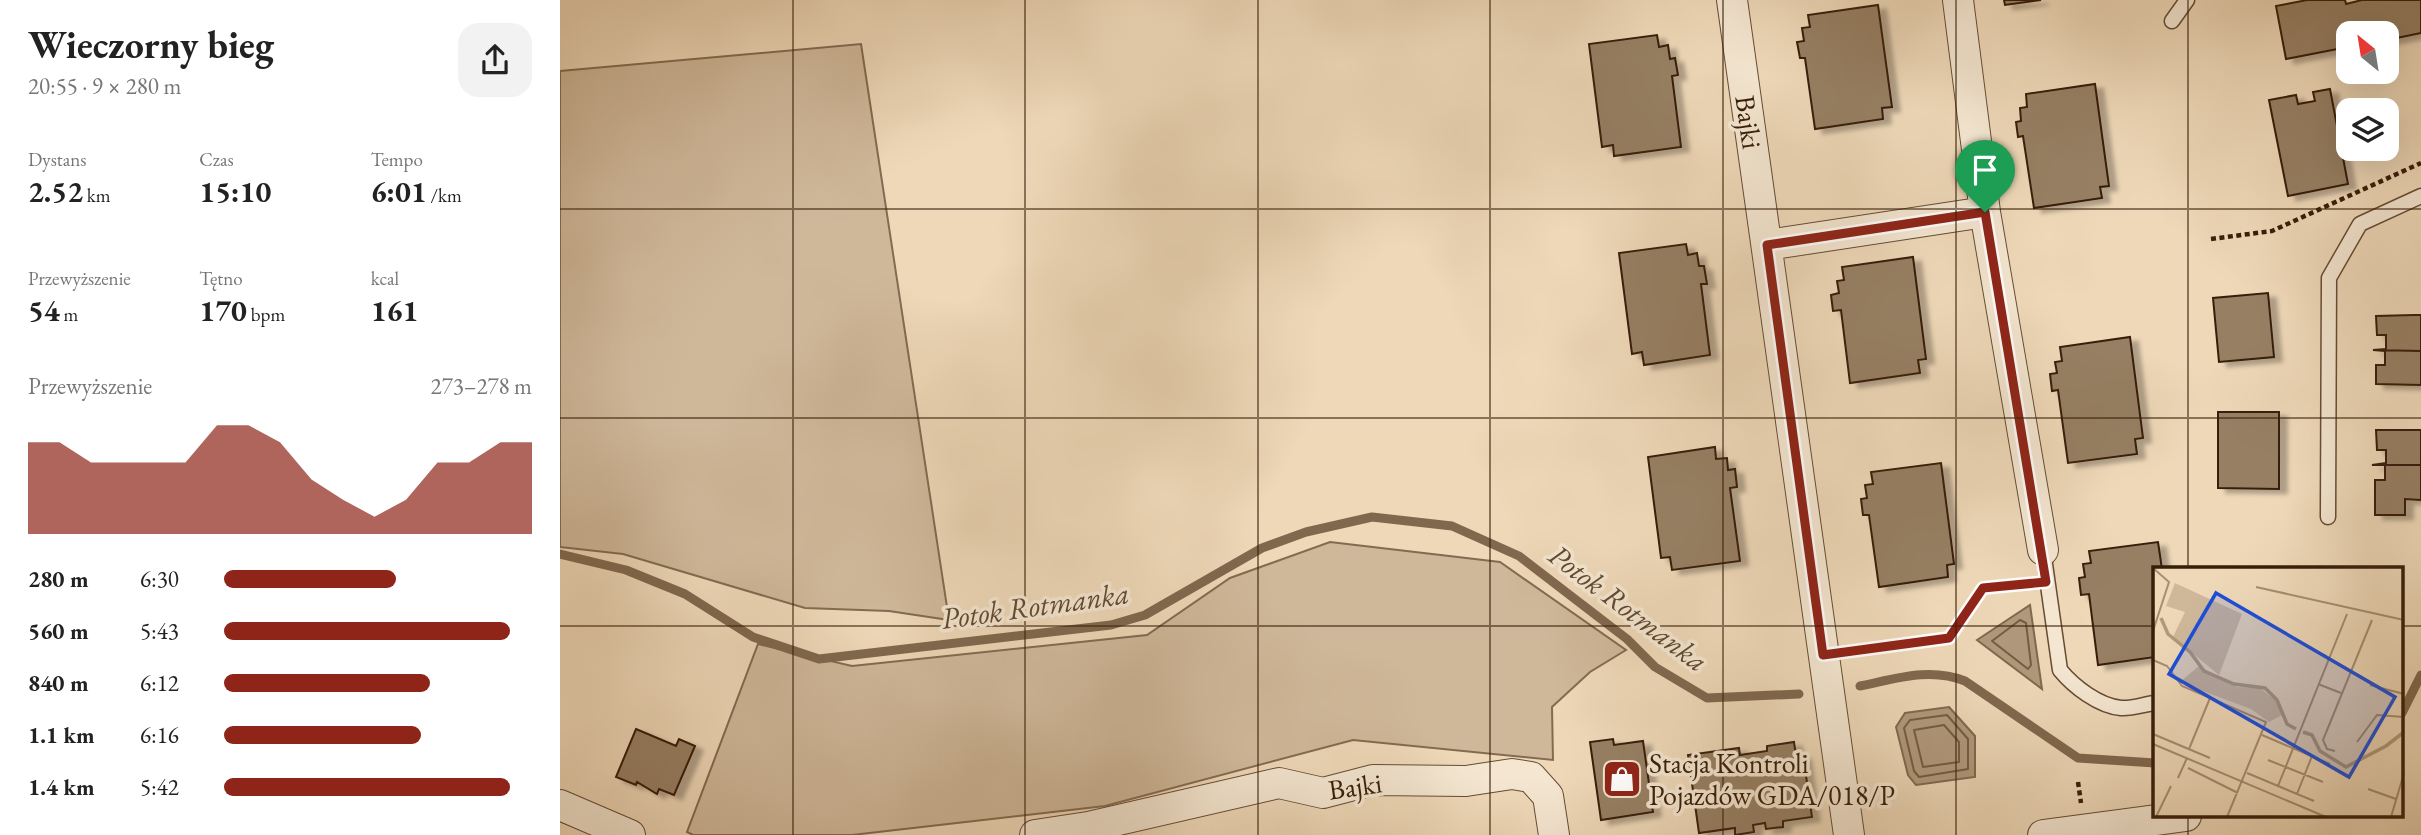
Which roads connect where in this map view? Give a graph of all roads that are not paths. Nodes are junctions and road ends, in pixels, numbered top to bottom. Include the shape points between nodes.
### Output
1 (1732, 0) edge
2 (1958, 0) edge
3 (2187, 0) edge
4 (2172, 21) dead end
5 (2421, 195) edge
6 (1985, 212) junction
7 (1767, 245) junction
8 (2328, 517) dead end
9 (2043, 550) joint
10 (2153, 703) edge
11 (560, 804) edge
12 (2171, 818) edge
13 (630, 835) edge
14 (1035, 835) edge
15 (1554, 835) edge
16 (1849, 835) edge
17 (2044, 835) edge

1 - 7 street, Bajki
2 - 6 street
3 - 4 lane
5 - 8 lane via 2360,224 2329,278
6 - 7 street
6 - 9 street
7 - 16 street, Bajki
9 - 10 lane via 2060,670 2072,684 2121,709
11 - 13 street
12 - 17 street
14 - 15 street, Bajki via 1279,783 1323,793 1373,780 1466,780 1512,774 1531,777 1548,796

